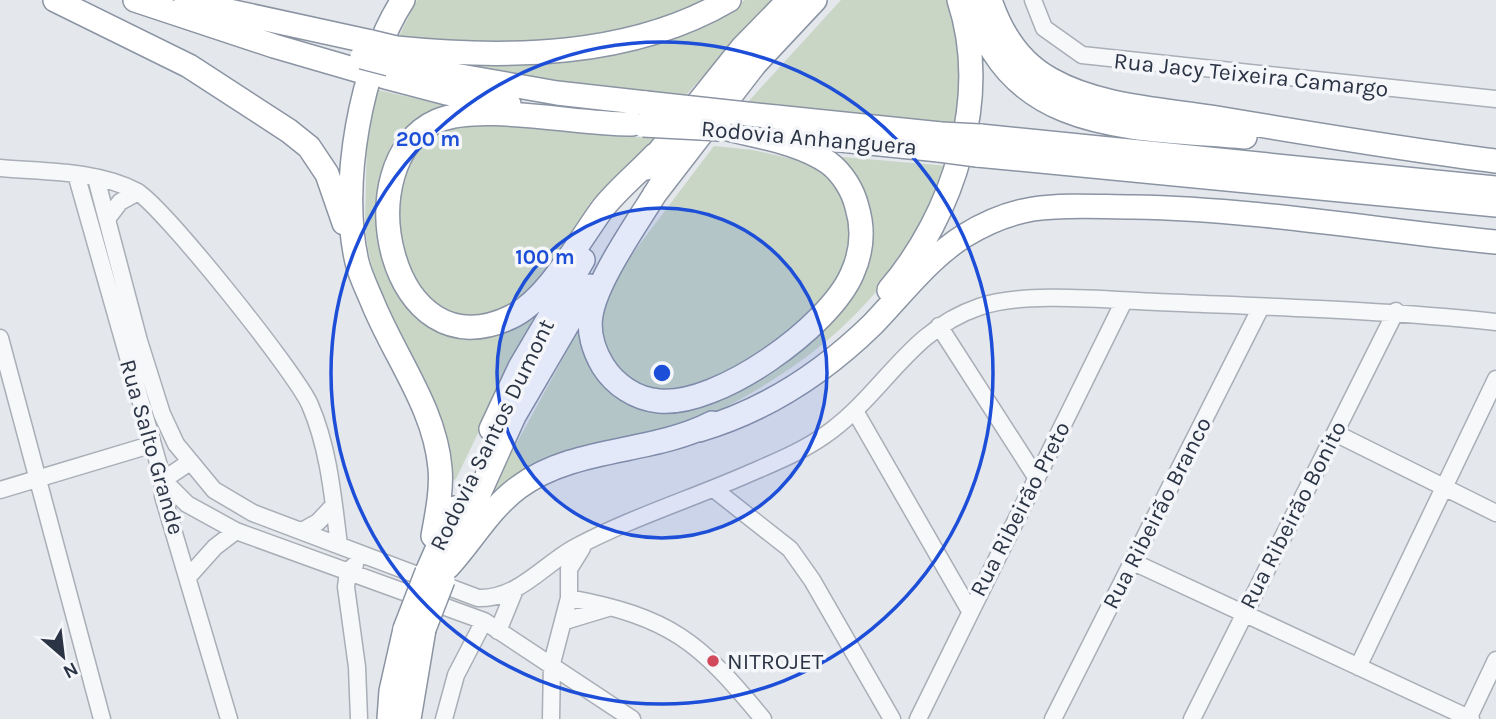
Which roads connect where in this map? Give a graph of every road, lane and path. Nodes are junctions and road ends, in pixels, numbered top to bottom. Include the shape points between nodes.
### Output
1 (55, 0) edge
2 (135, 0) edge
3 (403, 0) edge
4 (729, 0) edge
5 (789, 0) edge
6 (816, 0) edge
7 (959, 0) edge
8 (971, 0) edge
9 (990, 0) edge
10 (1033, 0) edge
11 (190, 2) edge
12 (365, 57) junction
13 (390, 63) junction
14 (1496, 99) edge
15 (640, 117) junction
16 (724, 129) junction
17 (940, 142) junction
18 (979, 146) junction
19 (1413, 150) junction
20 (656, 155) junction
21 (1496, 161) edge
22 (0, 168) edge
23 (1144, 173) junction
24 (76, 174) junction
25 (96, 178) junction
26 (662, 184) junction
27 (1496, 188) edge
28 (138, 192) junction
29 (1496, 205) edge
30 (107, 219) junction
31 (1496, 233) edge
32 (1496, 242) edge
33 (357, 262) junction
34 (1124, 301) junction
35 (1261, 307) junction
36 (1396, 311) junction
37 (1496, 322) edge
38 (939, 326) junction
39 (0, 338) edge
40 (1496, 379) edge
41 (855, 411) junction
42 (699, 430) junction
43 (1335, 433) junction
44 (150, 445) junction
45 (190, 462) junction
46 (1036, 478) junction
47 (36, 480) junction
48 (163, 480) junction
49 (1444, 488) junction
50 (0, 490) edge
51 (715, 490) junction
52 (334, 505) junction
53 (1496, 513) edge
54 (236, 531) junction
55 (302, 531) junction
56 (588, 541) junction
57 (339, 545) junction
58 (372, 559) junction
59 (1131, 561) junction
60 (438, 570) junction
61 (348, 571) junction
62 (539, 571) junction
63 (189, 576) junction
64 (514, 592) junction
65 (569, 593) junction
66 (478, 597) junction
67 (614, 606) junction
68 (970, 611) junction
69 (1243, 615) junction
70 (484, 621) junction
71 (565, 621) junction
72 (415, 629) junction
73 (498, 631) junction
74 (557, 646) junction
75 (536, 654) junction
76 (1496, 660) edge
77 (552, 663) junction
78 (1358, 667) junction
79 (102, 719) edge
80 (229, 719) edge
81 (359, 719) edge
82 (388, 719) edge
83 (412, 719) edge
84 (444, 719) edge
85 (551, 719) edge
86 (632, 719) edge
87 (763, 719) edge
88 (892, 719) edge
89 (918, 719) edge
90 (1053, 719) edge
91 (1192, 719) edge
92 (1469, 719) edge

1 - 33 highway via 189,66 268,115 309,147 337,196
2 - 12 highway, Rodovia Anhanguera via 274,46
3 - 33 highway via 382,40 359,116 352,180
4 - 13 highway via 671,25 566,52
5 - 20 highway, Rodovia Santos Dumont via 743,47
6 - 26 highway, Rodovia Santos Dumont via 755,64
7 - 42 highway via 969,51 968,120 950,186 918,248 872,310 824,354 765,396
8 - 19 highway via 984,35 1019,85 1065,112 1207,134
9 - 19 highway via 1017,52 1035,70 1067,88 1152,108
10 - 14 street, Rua Jacy Teixeira Camargo via 1044,27 1082,55
11 - 12 highway, Rodovia Anhanguera
12 - 13 highway, Rodovia Anhanguera
12 - 13 highway, bridge
13 - 15 highway, Rodovia Anhanguera via 557,93
15 - 16 highway, Rodovia Anhanguera, bridge
15 - 17 highway, Rodovia Anhanguera, bridge via 776,117
15 - 20 highway via 597,125 474,114 438,121 419,133 398,162 388,213 398,275 427,313 456,325 511,318 538,297 605,206
16 - 17 highway, Rodovia Anhanguera
16 - 26 highway via 779,142 829,163 855,197 862,241 858,261 837,297 773,356 678,401 639,397 607,373 594,346 591,316 606,278
17 - 18 highway, Rodovia Anhanguera, bridge
18 - 23 highway, Rodovia Anhanguera
18 - 27 highway, Rodovia Anhanguera
19 - 21 highway
20 - 60 highway, Rodovia Santos Dumont via 574,272 520,367
22 - 24 street
23 - 29 highway, Rodovia Anhanguera
23 - 31 highway
24 - 25 street
24 - 44 street, Rua Salto Grande
25 - 28 street
25 - 30 street
26 - 60 highway, Rodovia Santos Dumont via 599,271 514,416
28 - 30 street via 114,208
28 - 52 street via 175,228 309,401 325,451
30 - 45 street via 162,414
32 - 42 highway via 1186,208 1031,209 963,237 852,342 788,392 754,412
33 - 60 highway via 390,344 431,423 441,470 431,544
34 - 35 street
34 - 38 street via 1023,300 982,305
34 - 46 street, Rua Ribeirão Preto
35 - 36 street
35 - 59 street, Rua Ribeirão Branco
36 - 37 street
36 - 43 street, Rua Ribeirão Bonito
38 - 41 street via 902,357
38 - 46 street
39 - 47 street
40 - 49 street
41 - 51 street via 806,448
41 - 68 street
42 - 60 highway via 549,470 520,486 494,509
43 - 49 street
43 - 69 street, Rua Ribeirão Bonito
44 - 47 street
44 - 48 street, Rua Salto Grande
45 - 48 street
45 - 55 street via 233,502
46 - 68 street, Rua Ribeirão Preto
47 - 50 street
47 - 79 street
48 - 54 street via 187,504
48 - 63 street, Rua Salto Grande via 163,496
49 - 53 street
49 - 78 street
51 - 56 street
51 - 88 street via 790,549
52 - 55 street
52 - 57 street
54 - 61 street
54 - 63 street
55 - 57 street
56 - 62 street
56 - 65 street via 571,562
57 - 58 street
58 - 61 street
58 - 66 street
59 - 69 street
59 - 90 street, Rua Ribeirão Branco
60 - 72 highway, bridge
61 - 70 street
61 - 81 street
62 - 64 street
62 - 65 street via 554,572
63 - 80 street, Rua Salto Grande
64 - 66 street
64 - 73 street
65 - 67 street
65 - 71 street
66 - 70 street
67 - 71 street
67 - 87 street via 689,641 724,672
68 - 89 street, Rua Ribeirão Preto
69 - 78 street
69 - 91 street, Rua Ribeirão Bonito
70 - 73 street
70 - 84 street via 456,675
71 - 74 street
72 - 82 highway via 391,691
72 - 83 highway
73 - 75 street
74 - 75 street
74 - 77 street
75 - 77 street
76 - 92 street
77 - 85 street
77 - 86 street
78 - 92 street

